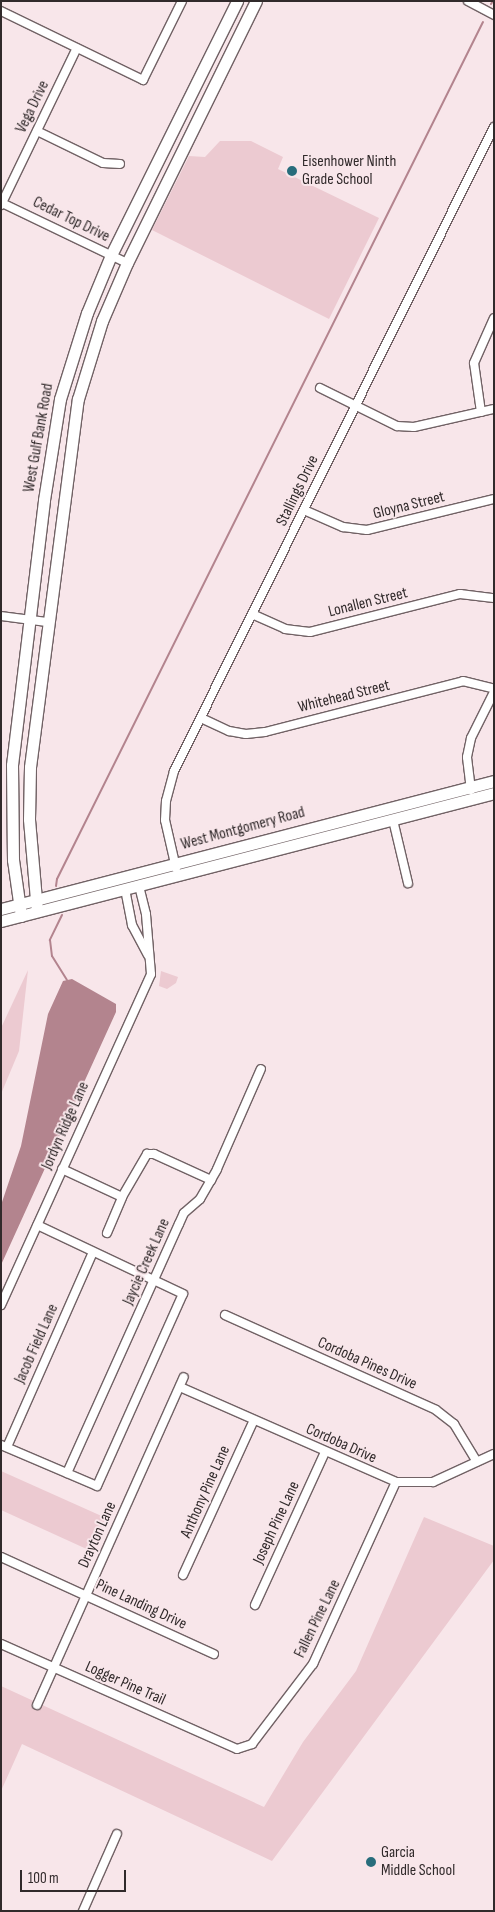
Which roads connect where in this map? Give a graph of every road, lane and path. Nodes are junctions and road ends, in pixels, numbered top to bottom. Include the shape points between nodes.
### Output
1 (182, 1) edge
2 (237, 1) edge
3 (256, 1) edge
4 (468, 1) edge
5 (1, 11) edge
6 (494, 15) edge
7 (228, 20) junction
8 (243, 27) junction
9 (77, 48) junction
10 (494, 127) edge
11 (37, 131) junction
12 (169, 138) junction
13 (185, 145) junction
14 (120, 164) dead end
15 (2, 204) edge
16 (112, 255) junction
17 (127, 263) junction
18 (494, 318) edge
19 (66, 376) junction
20 (83, 380) junction
21 (320, 388) dead end
22 (355, 407) junction
23 (494, 409) edge
24 (481, 412) junction
25 (494, 499) edge
26 (44, 500) junction
27 (63, 502) junction
28 (304, 510) junction
29 (494, 598) edge
30 (252, 614) junction
31 (1, 616) edge
32 (29, 619) junction
33 (47, 622) junction
34 (494, 690) edge
35 (201, 718) junction
36 (12, 765) junction
37 (30, 767) junction
38 (494, 781) edge
39 (470, 787) junction
40 (494, 793) edge
41 (473, 799) junction
42 (393, 820) junction
43 (175, 864) junction
44 (178, 875) junction
45 (408, 883) dead end
46 (139, 885) junction
47 (125, 889) junction
48 (37, 906) junction
49 (1, 909) edge
50 (20, 910) junction
51 (1, 921) edge
52 (150, 958) junction
53 (261, 1069) dead end
54 (62, 1169) junction
55 (211, 1180) junction
56 (122, 1197) junction
57 (37, 1225) junction
58 (107, 1233) dead end
59 (93, 1252) junction
60 (154, 1280) junction
61 (1, 1305) edge
62 (225, 1315) dead end
63 (184, 1377) dead end
64 (180, 1387) junction
65 (254, 1420) junction
66 (4, 1446) edge
67 (325, 1452) junction
68 (494, 1454) edge
69 (477, 1462) junction
70 (67, 1473) junction
71 (396, 1482) junction
72 (1, 1557) edge
73 (184, 1575) dead end
74 (86, 1594) junction
75 (255, 1605) dead end
76 (1, 1644) edge
77 (214, 1654) dead end
78 (53, 1668) junction
79 (37, 1705) dead end
80 (237, 1749) joint
81 (117, 1834) dead end
82 (83, 1911) edge

1 - 9 street via 143,80
2 - 7 main road, West Gulf Bank Road
3 - 8 main road, West Gulf Bank Road
4 - 6 street
5 - 9 street
7 - 8 main road
7 - 12 main road, West Gulf Bank Road
8 - 13 main road, West Gulf Bank Road
9 - 11 street, Vega Drive
10 - 22 street, Stallings Drive
11 - 14 street via 102,162
11 - 15 street, Vega Drive
12 - 13 main road
12 - 16 main road, West Gulf Bank Road
13 - 17 main road, West Gulf Bank Road
15 - 16 street, Cedar Top Drive
16 - 17 street, Cedar Top Drive
16 - 19 main road, West Gulf Bank Road via 87,313
17 - 20 main road, West Gulf Bank Road via 102,321
18 - 24 street via 474,363
19 - 20 main road
19 - 26 main road, West Gulf Bank Road
20 - 27 main road, West Gulf Bank Road
21 - 22 street
22 - 24 street via 397,426
22 - 28 street, Stallings Drive
23 - 24 street
25 - 28 street, Gloyna Street via 368,530 343,528
26 - 27 main road
26 - 32 main road, West Gulf Bank Road
27 - 33 main road, West Gulf Bank Road
28 - 30 street, Stallings Drive
29 - 30 street, Lonallen Street via 460,594 310,632 285,630
30 - 35 street, Stallings Drive
31 - 32 street
32 - 33 street
32 - 36 main road, West Gulf Bank Road
33 - 37 main road, West Gulf Bank Road
34 - 35 street, Whitehead Street via 463,681 265,732 246,734 230,731
34 - 39 street via 470,738 467,757
35 - 43 street, Stallings Drive via 174,771 166,801 165,820
36 - 37 main road
36 - 50 main road, West Gulf Bank Road via 10,815
37 - 48 main road, West Gulf Bank Road via 29,819
38 - 39 main road, West Montgomery Road
39 - 41 street
39 - 43 main road, West Montgomery Road
40 - 41 main road, West Montgomery Road
41 - 42 main road, West Montgomery Road
42 - 44 main road, West Montgomery Road
42 - 45 street
43 - 44 street, Stallings Drive
43 - 48 main road, West Montgomery Road
44 - 46 main road, West Montgomery Road
46 - 47 main road, West Montgomery Road
46 - 52 street, Jordyn Ridge Lane via 146,914
47 - 48 main road, West Montgomery Road
47 - 52 street via 132,926
48 - 50 main road, West Montgomery Road
49 - 50 main road, West Montgomery Road
50 - 51 main road, West Montgomery Road
52 - 54 street, Jordyn Ridge Lane via 150,974
53 - 55 street, Jaycie Creek Lane
54 - 56 street
54 - 57 street, Jordyn Ridge Lane
55 - 56 street via 154,1154 147,1154
55 - 60 street, Jaycie Creek Lane via 200,1199 184,1214
56 - 58 street
57 - 59 street
57 - 61 street, Jordyn Ridge Lane
59 - 60 street
59 - 66 street, Jacob Field Lane
60 - 70 street, Jaycie Creek Lane
60 - 70 street via 183,1294 97,1486
62 - 69 street, Cordoba Pines Drive via 436,1410 454,1424
63 - 64 street, Drayton Lane
64 - 65 street, Cordoba Drive
64 - 74 street, Drayton Lane
65 - 67 street, Cordoba Drive
65 - 73 street, Anthony Pine Lane
66 - 70 street
67 - 71 street, Cordoba Drive
67 - 75 street, Joseph Pine Lane
68 - 69 street, Cordoba Drive
69 - 71 street, Cordoba Drive via 433,1482
71 - 80 street, Fallen Pine Lane via 313,1664 252,1744
72 - 74 street, Pine Landing Drive
74 - 77 street, Pine Landing Drive
74 - 78 street, Drayton Lane
76 - 78 street, Logger Pine Trail
78 - 79 street, Drayton Lane
78 - 80 street, Logger Pine Trail
81 - 82 street

